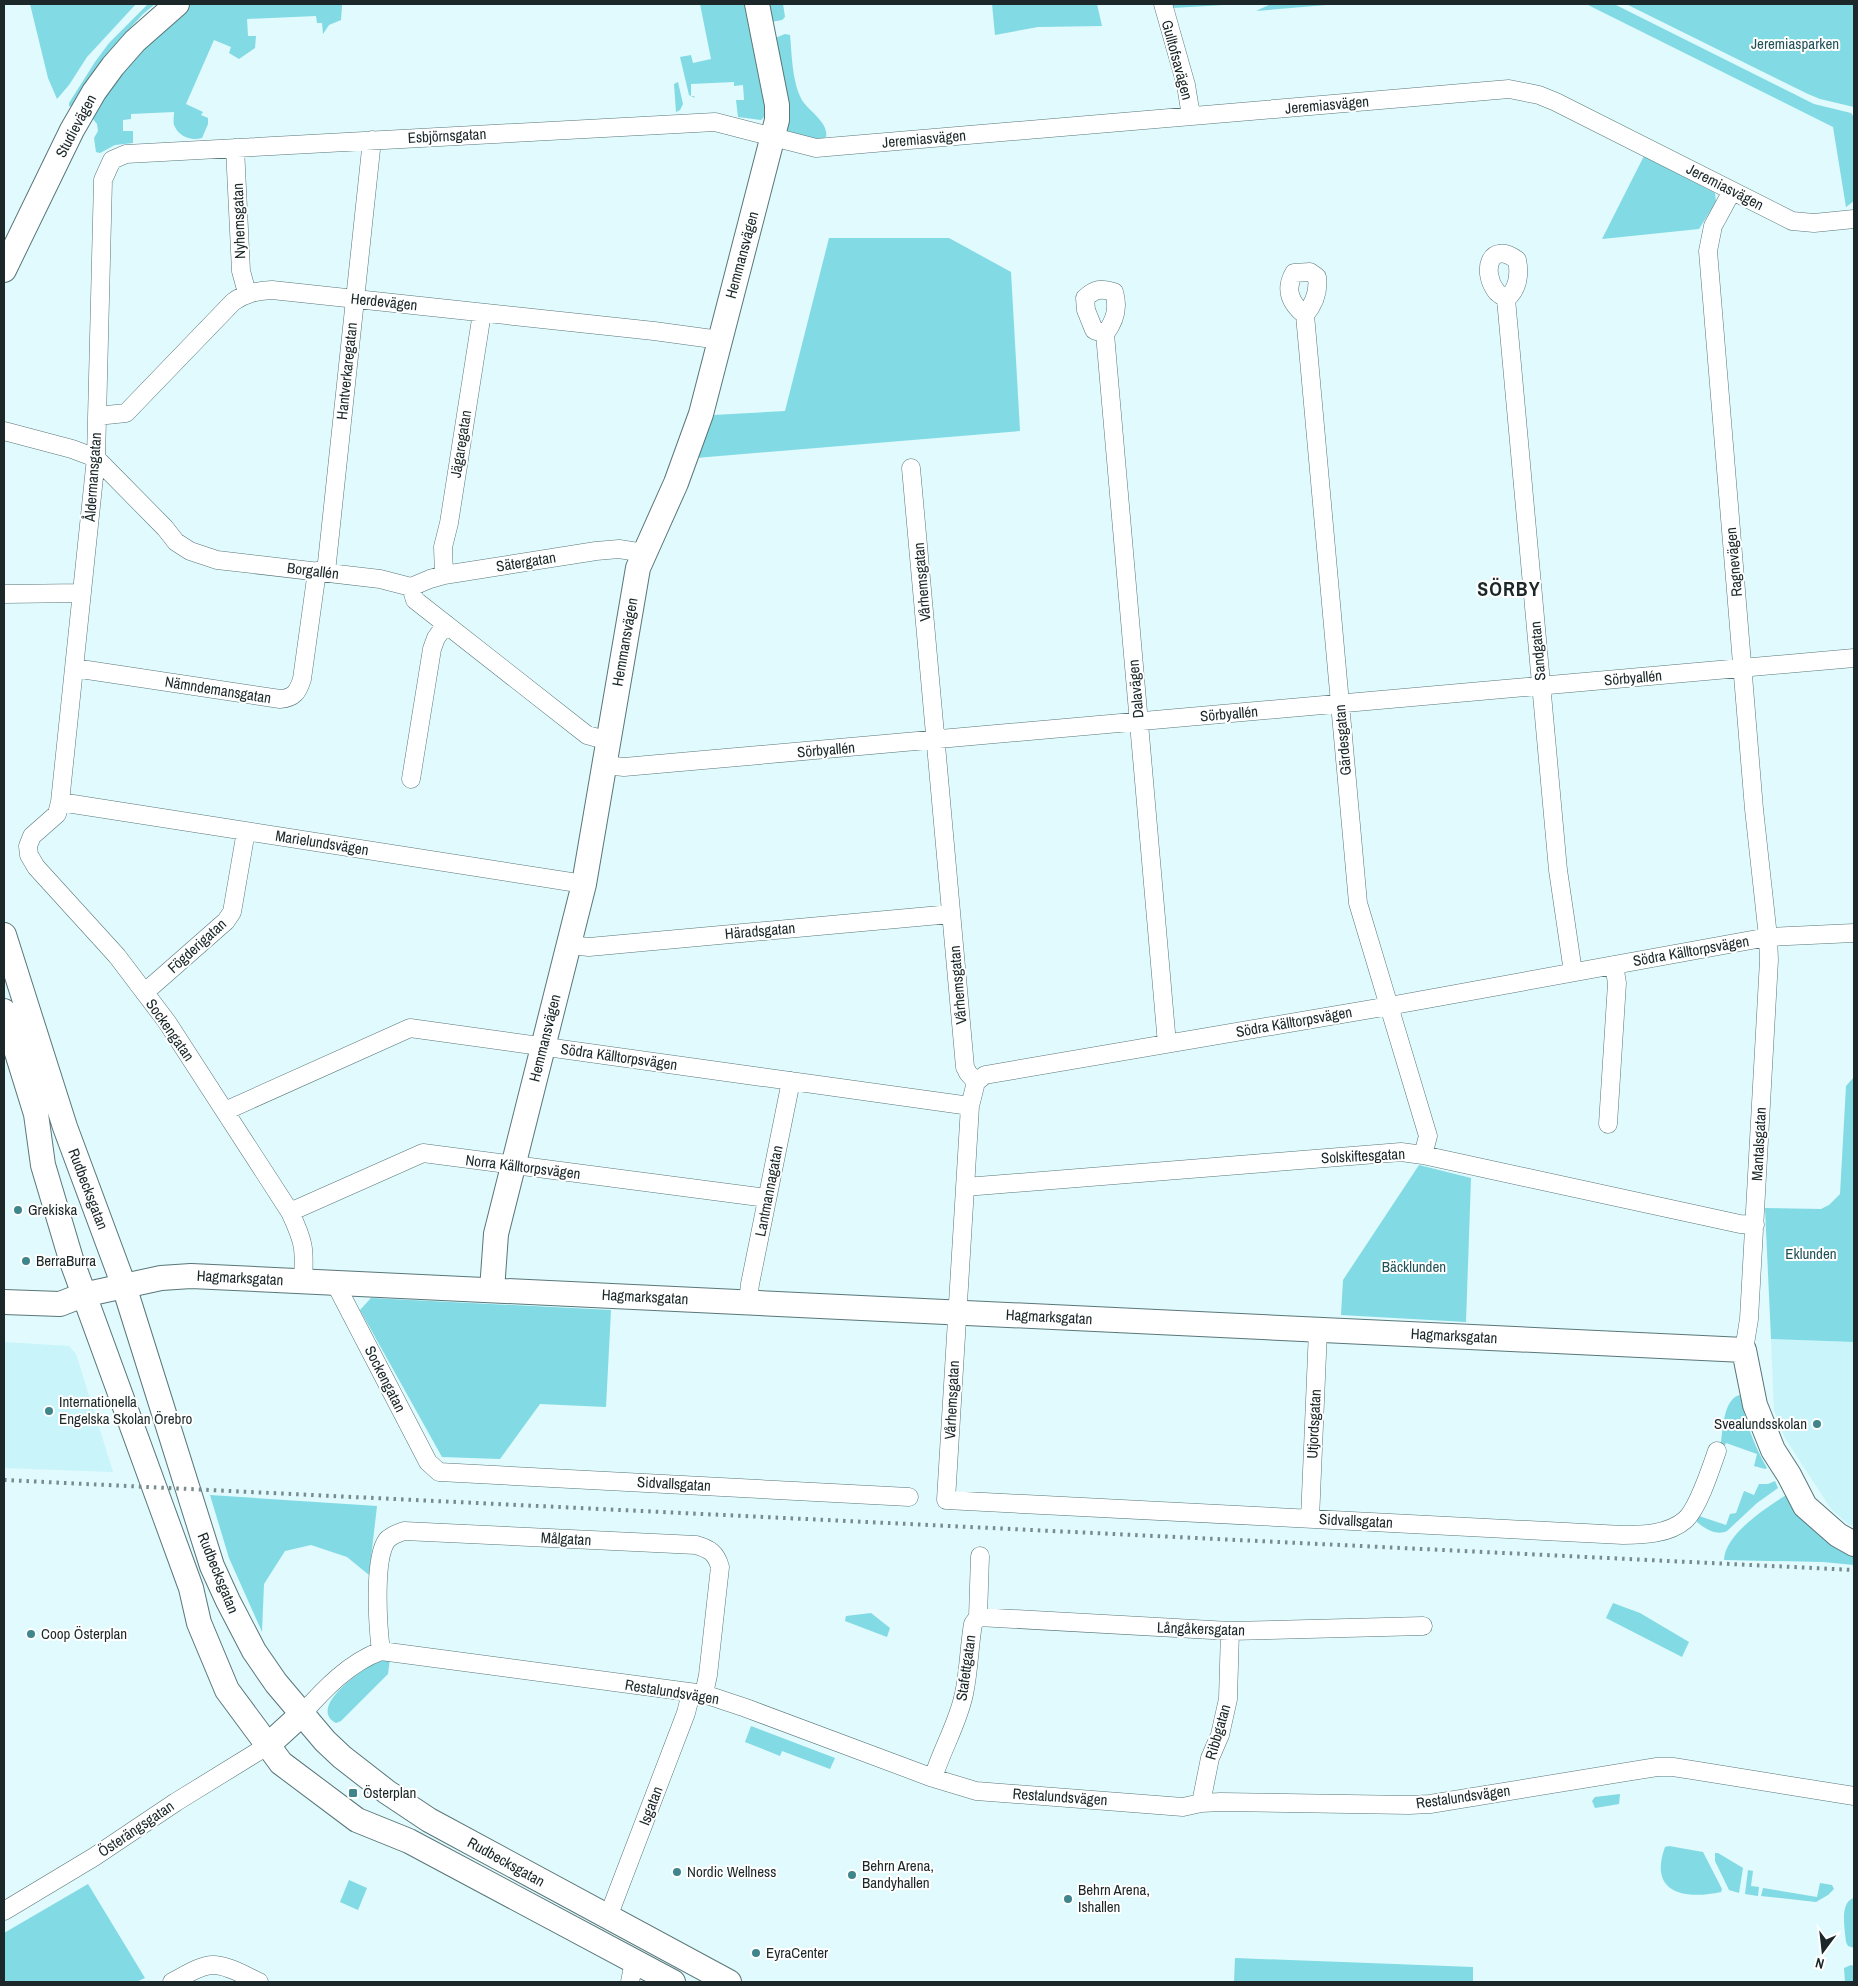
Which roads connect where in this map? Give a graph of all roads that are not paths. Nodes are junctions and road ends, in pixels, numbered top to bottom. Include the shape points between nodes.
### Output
1 (177, 4) edge
2 (758, 4) edge
3 (1163, 4) edge
4 (1191, 116) junction
5 (773, 137) junction
6 (372, 140) junction
7 (236, 148) junction
8 (119, 156) joint
9 (1732, 191) junction
10 (1854, 219) edge
11 (4, 270) edge
12 (247, 293) junction
13 (355, 299) junction
14 (1506, 299) dead end
15 (482, 313) junction
16 (1305, 315) dead end
17 (1105, 334) dead end
18 (720, 340) junction
19 (97, 416) junction
20 (4, 431) edge
21 (96, 458) junction
22 (911, 468) dead end
23 (644, 553) junction
24 (322, 571) junction
25 (444, 575) junction
26 (410, 587) junction
27 (82, 593) junction
28 (4, 594) edge
29 (446, 624) junction
30 (1854, 658) edge
31 (74, 668) junction
32 (1742, 668) junction
33 (1541, 686) junction
34 (1340, 704) junction
35 (1139, 722) junction
36 (936, 740) junction
37 (608, 741) junction
38 (604, 765) junction
39 (411, 779) dead end
40 (60, 802) junction
41 (246, 831) junction
42 (584, 884) junction
43 (952, 914) junction
44 (1854, 933) edge
45 (4, 935) edge
46 (1768, 937) junction
47 (569, 945) junction
48 (1614, 964) junction
49 (1573, 972) junction
50 (144, 992) junction
51 (1389, 1006) junction
52 (4, 1011) edge
53 (1167, 1044) junction
54 (543, 1047) junction
55 (791, 1081) junction
56 (976, 1082) junction
57 (970, 1106) junction
58 (224, 1111) junction
59 (1608, 1124) dead end
60 (1423, 1155) junction
61 (513, 1165) junction
62 (965, 1187) junction
63 (767, 1198) junction
64 (290, 1212) junction
65 (1755, 1224) junction
66 (303, 1281) junction
67 (335, 1283) junction
68 (124, 1286) junction
69 (492, 1290) junction
70 (83, 1295) junction
71 (4, 1302) edge
72 (748, 1302) junction
73 (957, 1313) junction
74 (1318, 1330) junction
75 (1744, 1350) junction
76 (1717, 1450) dead end
77 (439, 1472) joint
78 (910, 1497) dead end
79 (946, 1500) joint
80 (1310, 1519) junction
81 (1854, 1544) edge
82 (980, 1556) dead end
83 (978, 1618) junction
84 (1424, 1626) dead end
85 (1230, 1631) junction
86 (382, 1651) junction
87 (697, 1694) junction
88 (302, 1714) junction
89 (267, 1746) junction
90 (933, 1778) junction
91 (1854, 1796) edge
92 (1201, 1803) junction
93 (4, 1911) edge
94 (608, 1917) junction
95 (632, 1972) edge
96 (172, 1982) edge
97 (259, 1982) edge
98 (673, 1982) edge
99 (729, 1982) edge

1 - 11 street, Studievägen via 135,41 94,92
2 - 5 street, Hemmansvägen via 776,105
3 - 4 street, Gulltofsavägen via 1186,85
4 - 5 street, Jeremiasvägen via 816,148
4 - 9 street, Jeremiasvägen via 1509,89 1556,102
5 - 6 street, Esbjörnsgatan via 715,122
5 - 18 street, Hemmansvägen
6 - 7 street, Esbjörnsgatan
6 - 13 street, Hantverkaregatan
7 - 8 street, Esbjörnsgatan
7 - 12 street, Nyhemsgatan via 241,271
8 - 19 street, Åldermansgatan via 112,160 103,180
9 - 10 street, Jeremiasvägen via 1792,220 1814,223
9 - 32 street, Ragnevägen via 1713,226 1708,251
12 - 13 street, Herdevägen via 272,290
12 - 19 street via 233,302 126,412
13 - 15 street, Herdevägen
13 - 24 street, Hantverkaregatan
14 - 33 street, Sandgatan
15 - 18 street, Herdevägen
15 - 25 street, Jägaregatan via 443,547
16 - 34 street, Gärdesgatan
17 - 35 street, Dalavägen
18 - 23 street, Hemmansvägen via 701,414 676,483
19 - 21 street, Åldermansgatan
20 - 21 street, Borgallén
21 - 24 street, Borgallén via 176,542 190,551 217,560
21 - 27 street, Åldermansgatan
22 - 36 street, Vårhemsgatan
23 - 25 street, Sätergatan via 619,549 596,551
23 - 37 street, Hemmansvägen via 638,568
24 - 26 street, Borgallén via 380,579
24 - 31 street, Nämndemansgatan via 302,679 295,694 289,698
25 - 26 street, Sätergatan
26 - 29 street via 416,600
27 - 28 street
27 - 31 street, Åldermansgatan
29 - 37 street via 587,735
29 - 39 street via 432,649
30 - 32 street, Sörbyallén
31 - 40 street, Åldermansgatan
32 - 33 street, Sörbyallén
32 - 46 street, Ragnevägen
33 - 34 street, Sörbyallén
33 - 49 street, Sandgatan via 1558,870
34 - 35 street, Sörbyallén
34 - 51 street, Gärdesgatan via 1358,903
35 - 36 street, Sörbyallén
35 - 53 street, Dalavägen
36 - 38 street, Sörbyallén via 624,768
36 - 43 street, Vårhemsgatan
37 - 38 street, Hemmansvägen
38 - 42 street, Hemmansvägen
40 - 41 street, Marielundsvägen
40 - 50 street, Sockengatan via 57,814 32,836 29,856 117,956
41 - 42 street, Marielundsvägen
41 - 50 street, Fögderigatan via 232,912 226,921
42 - 47 street, Hemmansvägen
43 - 47 street, Häradsgatan via 589,947
43 - 56 street, Vårhemsgatan via 965,1067
44 - 46 street, Södra Källtorpsvägen
45 - 68 street, Rudbecksgatan via 65,1127
46 - 48 street, Södra Källtorpsvägen
46 - 65 street, Mantalsgatan
47 - 54 street, Hemmansvägen
48 - 49 street, Södra Källtorpsvägen
48 - 59 street, Södra Källtorpsvägen via 1617,983
49 - 51 street, Södra Källtorpsvägen
50 - 58 street, Sockengatan
51 - 53 street, Södra Källtorpsvägen
51 - 60 street, Gärdesgatan via 1428,1136
52 - 70 street, Rudbecksgatan via 36,1114 43,1165
53 - 56 street, Södra Källtorpsvägen via 985,1075
54 - 55 street, Södra Källtorpsvägen
54 - 58 street, Södra Källtorpsvägen via 410,1028
54 - 61 street, Hemmansvägen
55 - 57 street, Södra Källtorpsvägen
55 - 63 street, Lantmannagatan
56 - 57 street, Vårhemsgatan
57 - 62 street, Vårhemsgatan
58 - 64 street, Sockengatan
60 - 62 street, Solskiftesgatan via 1401,1152
60 - 65 street, Solskiftesgatan via 1740,1224
61 - 63 street, Norra Källtorpsvägen
61 - 64 street, Norra Källtorpsvägen via 422,1154
61 - 69 street, Hemmansvägen via 496,1234
62 - 73 street, Vårhemsgatan
63 - 72 street, Lantmannagatan
64 - 66 street, Sockengatan via 305,1251
65 - 75 street, Mantalsgatan
66 - 67 street, Hagmarksgatan
66 - 68 street, Hagmarksgatan via 184,1275
67 - 69 street, Hagmarksgatan
67 - 77 street, Sockengatan via 428,1462
68 - 70 street, Hagmarksgatan
68 - 88 street, Rudbecksgatan via 212,1566 266,1671
69 - 72 street, Hagmarksgatan
70 - 71 street via 60,1304
70 - 89 street, Rudbecksgatan via 191,1588 199,1623 217,1669 227,1690
72 - 73 street, Hagmarksgatan
73 - 74 street, Hagmarksgatan
73 - 79 street, Vårhemsgatan
74 - 75 street, Hagmarksgatan
74 - 80 street, Utjordsgatan
75 - 81 street via 1755,1405 1772,1450 1805,1506 1838,1535
76 - 80 street, Sidvallsgatan via 1691,1514 1680,1524 1644,1535
77 - 78 street, Sidvallsgatan
79 - 80 street, Sidvallsgatan
82 - 83 street, Stafettgatan
83 - 85 street, Långåkersgatan
83 - 90 street, Stafettgatan via 973,1624 962,1700
84 - 85 street, Långåkersgatan
85 - 92 street, Ribbgatan via 1228,1699 1220,1735 1210,1758
86 - 87 street, Restalundsvägen
86 - 87 street, Målgatan via 378,1625 380,1559 388,1539 404,1531 696,1545 708,1548 717,1557 720,1567 708,1675
86 - 88 street via 365,1657 337,1679
87 - 90 street, Restalundsvägen via 754,1711
87 - 94 street, Isgatan via 686,1713
88 - 89 street
88 - 94 street, Rudbecksgatan via 333,1749 429,1820
89 - 93 street, Österängsgatan
89 - 95 street, Rudbecksgatan via 282,1763 357,1820 409,1841
90 - 92 street, Restalundsvägen via 976,1792 1183,1807
91 - 92 street, Restalundsvägen via 1657,1767 1416,1805
94 - 99 street, Rudbecksgatan
95 - 98 street, Rudbecksgatan
96 - 97 street via 214,1965

